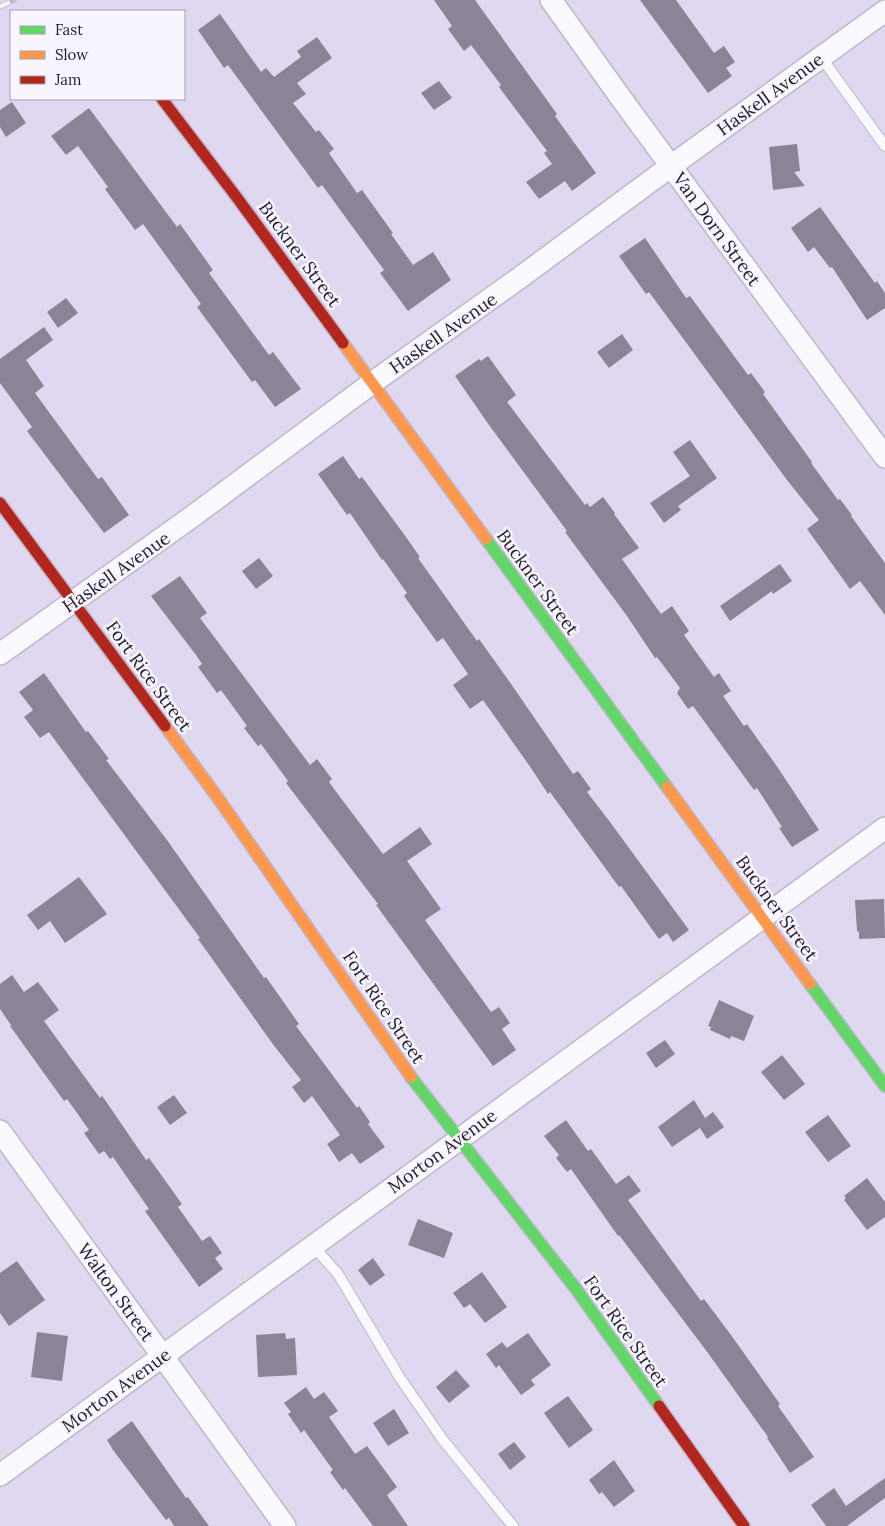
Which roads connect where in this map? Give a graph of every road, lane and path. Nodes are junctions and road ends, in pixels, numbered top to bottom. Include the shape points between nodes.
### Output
1 (551, 0) edge
2 (885, 11) edge
3 (821, 57) junction
4 (163, 100) edge
5 (885, 146) edge
6 (671, 166) junction
7 (372, 383) junction
8 (885, 457) edge
9 (0, 503) edge
10 (73, 602) junction
11 (0, 654) edge
12 (885, 828) edge
13 (762, 918) junction
14 (885, 1086) edge
15 (0, 1131) edge
16 (458, 1139) junction
17 (313, 1246) junction
18 (163, 1356) junction
19 (0, 1475) edge
20 (285, 1526) edge
21 (513, 1526) edge
22 (744, 1526) edge

1 - 6 street, Van Dorn Street
2 - 3 street, Haskell Avenue
3 - 5 lane
3 - 6 street, Haskell Avenue
4 - 7 street, Buckner Street
6 - 7 street, Haskell Avenue
6 - 8 street, Van Dorn Street
7 - 10 street, Haskell Avenue
7 - 13 street, Buckner Street
9 - 10 street, Fort Rice Street
10 - 11 street, Haskell Avenue
10 - 16 street, Fort Rice Street via 218,798 407,1072
12 - 13 street, Morton Avenue
13 - 14 street, Buckner Street
13 - 16 street, Morton Avenue
15 - 18 street, Walton Street
16 - 17 street, Morton Avenue
16 - 22 street, Fort Rice Street via 576,1289
17 - 18 street, Morton Avenue
17 - 21 lane via 338,1274 400,1378 443,1440
18 - 19 street, Morton Avenue
18 - 20 street, Walton Street

